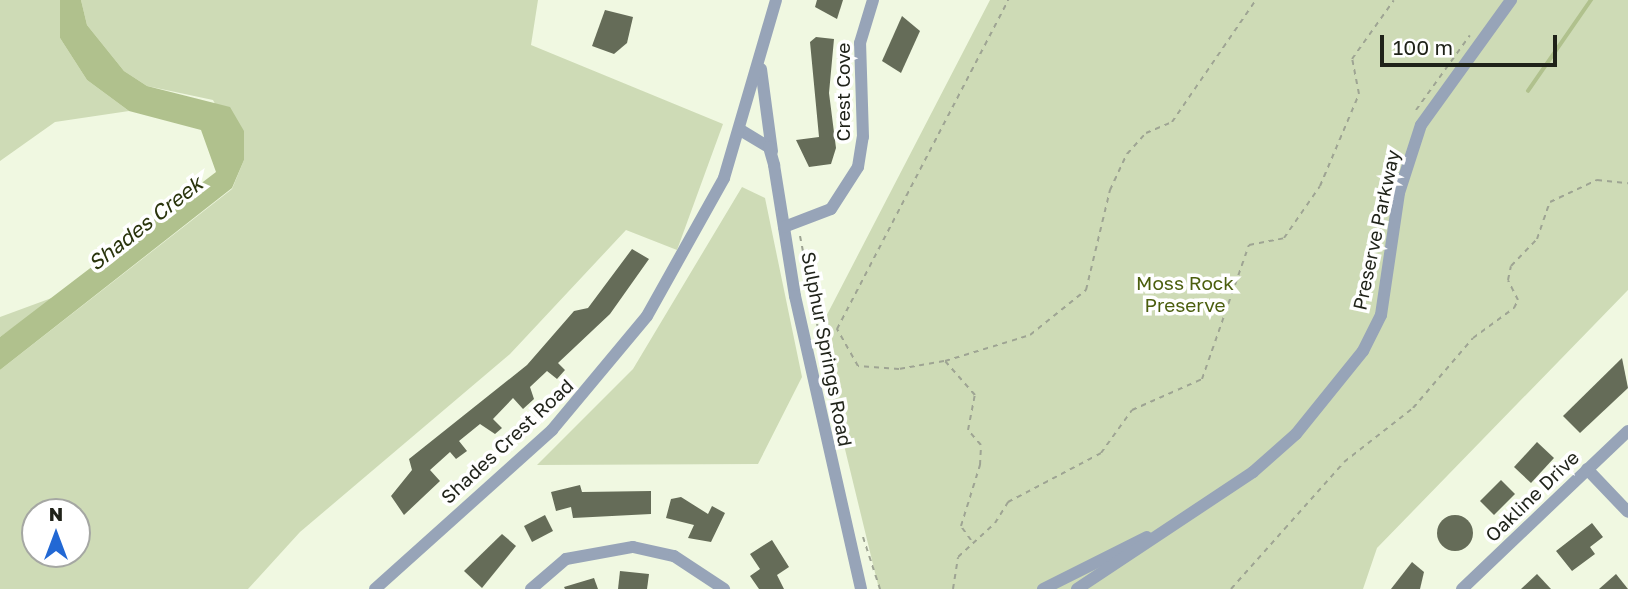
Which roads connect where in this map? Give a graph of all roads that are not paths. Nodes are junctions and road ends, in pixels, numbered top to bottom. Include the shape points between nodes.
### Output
1 (776, 0) edge
2 (873, 0) edge
3 (1511, 0) edge
4 (760, 63) junction
5 (741, 131) junction
6 (774, 165) junction
7 (784, 227) junction
8 (1628, 431) edge
9 (1587, 469) junction
10 (1201, 511) junction
11 (1628, 512) edge
12 (374, 589) edge
13 (531, 589) edge
14 (724, 589) edge
15 (861, 589) edge
16 (1043, 589) edge
17 (1077, 589) edge
18 (1462, 589) edge

1 - 4 street, Shades Crest Road
2 - 7 street, Crest Cove via 860,43 863,137 858,167 831,209
3 - 10 street, Preserve Parkway via 1421,125 1399,193 1381,315 1363,351 1296,434
4 - 5 street, Shades Crest Road
4 - 6 street
5 - 6 street, Sulphur Springs Road via 769,147
5 - 12 street, Shades Crest Road via 692,244 613,361 552,430
6 - 7 street, Sulphur Springs Road
7 - 15 street, Sulphur Springs Road
8 - 9 street, Oakline Drive
9 - 11 street
9 - 18 street, Oakline Drive
10 - 16 street, Preserve Parkway
10 - 17 street, Preserve Parkway
13 - 14 street via 566,559 633,547 674,556

